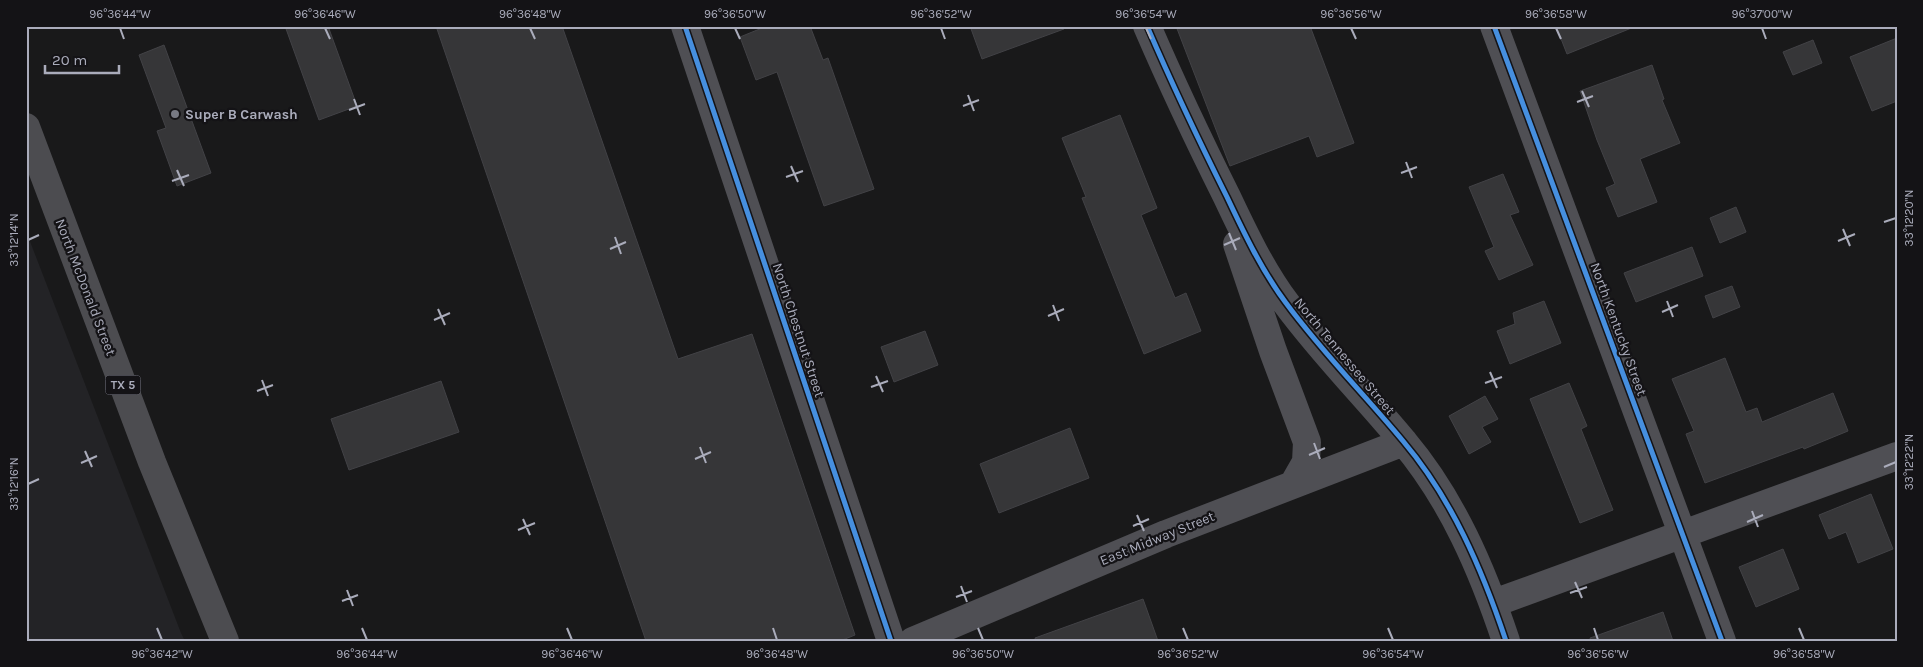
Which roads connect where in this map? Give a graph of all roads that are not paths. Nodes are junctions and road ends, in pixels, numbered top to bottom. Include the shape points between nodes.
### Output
1 (685, 26) edge
2 (1147, 26) edge
3 (1494, 26) edge
4 (26, 127) edge
5 (1211, 167) junction
6 (1404, 442) junction
7 (1897, 456) edge
8 (1294, 484) junction
9 (1683, 534) junction
10 (1494, 603) junction
11 (225, 641) edge
12 (891, 641) edge
13 (913, 641) edge
14 (1506, 641) edge
15 (1722, 641) edge

1 - 12 street, North Chestnut Street
2 - 5 street, North Tennessee Street
3 - 9 street, North Kentucky Street
4 - 11 main road, North McDonald Street / TX 5 via 152,462
5 - 6 street, North Tennessee Street via 1249,242 1284,301 1332,362
5 - 8 street via 1307,442 1306,462
6 - 8 street, East Midway Street
6 - 10 street, North Tennessee Street via 1457,522
7 - 9 street
8 - 13 street, East Midway Street via 1166,534
9 - 10 street
9 - 15 street, North Kentucky Street
10 - 14 street, North Tennessee Street

